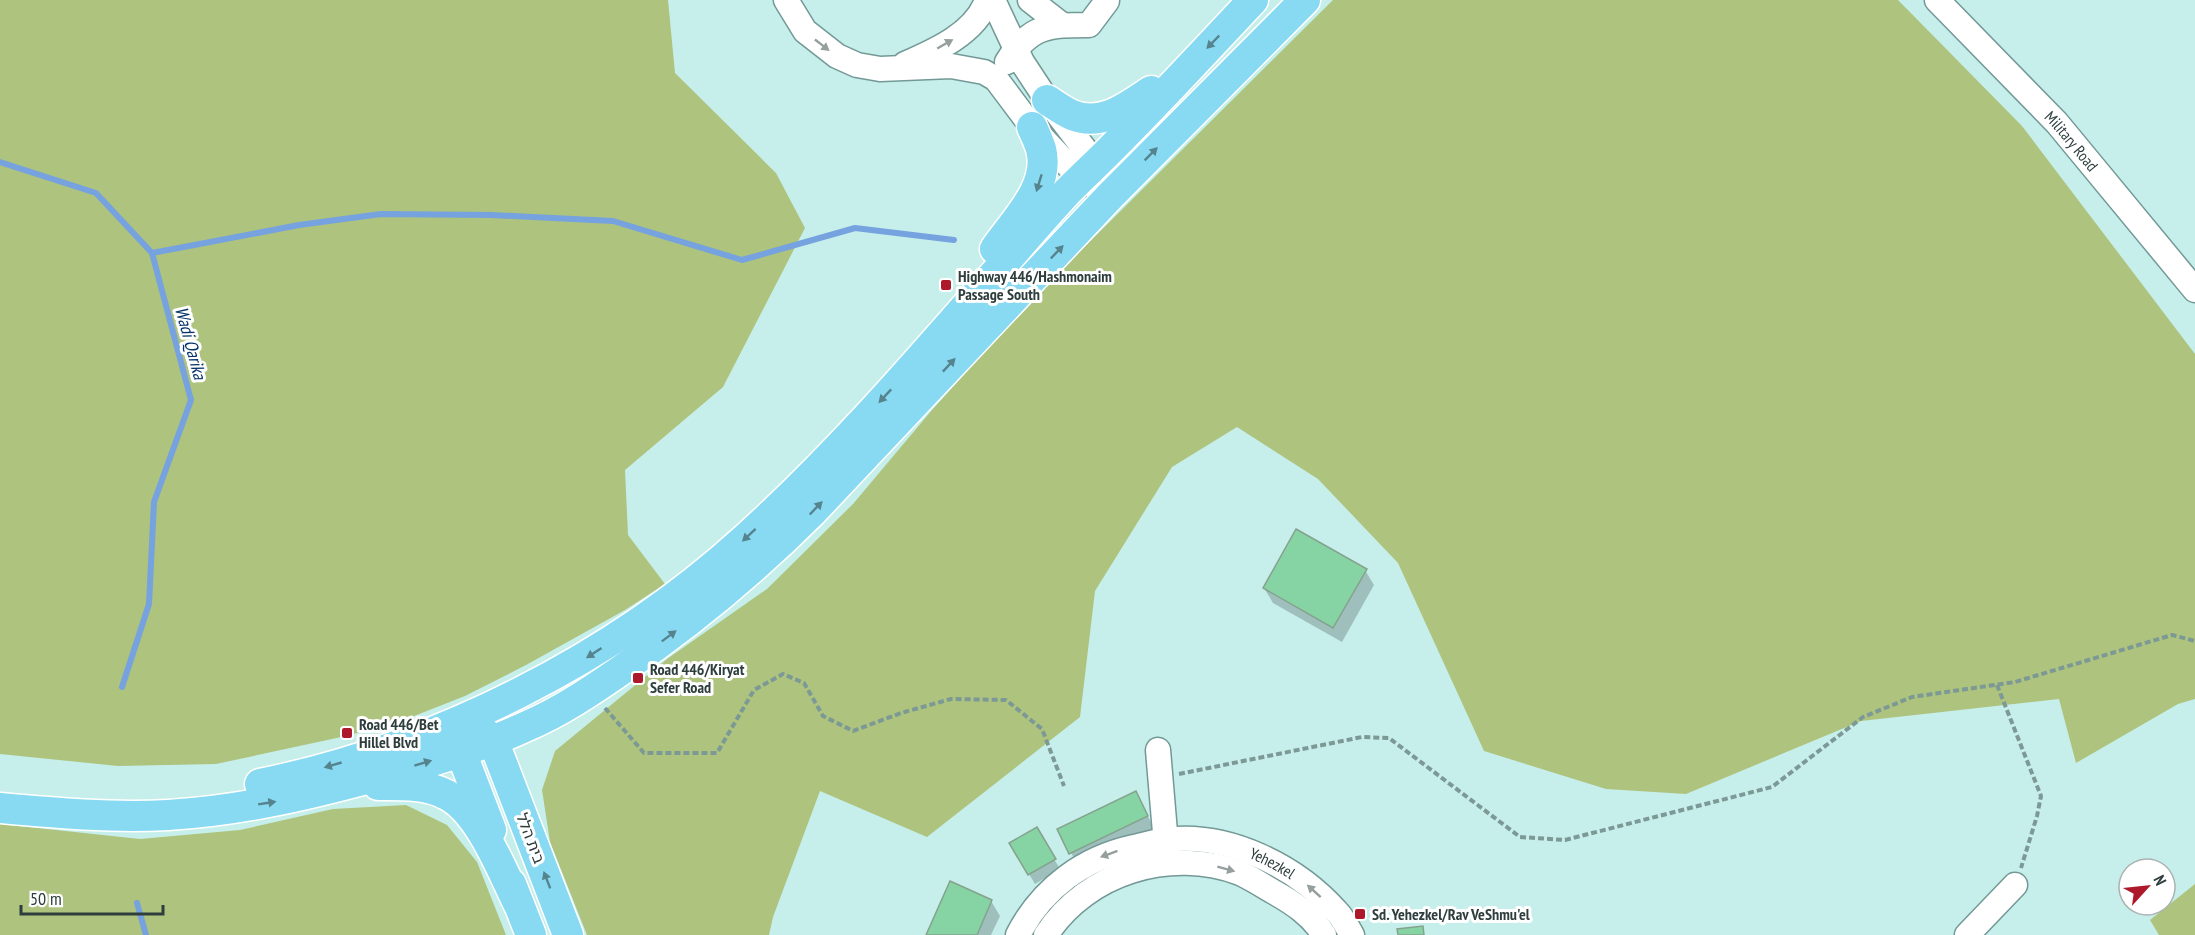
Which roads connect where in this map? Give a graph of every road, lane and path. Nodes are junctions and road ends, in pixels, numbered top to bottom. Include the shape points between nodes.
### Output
1 (987, 0) edge
2 (993, 0) edge
3 (1030, 0) edge
4 (1107, 0) edge
5 (1254, 0) edge
6 (1305, 0) edge
7 (1937, 0) edge
8 (790, 2) edge
9 (1062, 25) junction
10 (1015, 49) junction
11 (1191, 65) junction
12 (892, 69) junction
13 (996, 80) junction
14 (1047, 100) junction
15 (1032, 127) junction
16 (1088, 171) junction
17 (1110, 196) junction
18 (2195, 290) edge
19 (918, 360) junction
20 (2195, 641) edge
21 (1997, 685) junction
22 (579, 698) junction
23 (467, 717) junction
24 (493, 740) junction
25 (1158, 750) dead end
26 (461, 752) junction
27 (1161, 778) junction
28 (346, 785) junction
29 (1064, 786) dead end
30 (0, 790) edge
31 (0, 808) edge
32 (530, 834) junction
33 (1166, 840) junction
34 (1168, 864) junction
35 (2015, 885) joint
36 (518, 903) junction
37 (531, 935) edge
38 (568, 935) edge
39 (1018, 935) edge
40 (1046, 935) edge
41 (1324, 935) edge
42 (1352, 935) edge
43 (1967, 935) edge

12 -> 1 street via 953,39 981,14
2 - 10 street
3 - 9 street
4 - 9 street via 1089,25
5 -> 11 main road
17 -> 6 main road
7 - 18 street, Military Road via 2057,123
8 -> 12 street via 805,31 837,56 857,65
9 - 10 street via 1035,32
10 - 13 street
10 - 14 street
11 - 14 main road via 1117,113 1094,119 1072,115
11 - 16 main road
12 - 13 street via 951,66 984,72
13 - 15 street
14 - 16 street
15 - 16 street
15 -> 19 main road via 1042,150 1038,190
16 - 17 street
16 - 19 main road
22 -> 17 main road via 694,618 774,549
19 -> 23 main road via 805,481 705,573 585,658
20 - 21 path via 2172,635
21 - 27 path via 1912,697 1863,717 1772,787 1565,840 1520,837 1389,738 1362,737
21 - 35 path via 2041,796
22 - 24 main road
22 - 29 path via 644,753 717,753 754,690 783,674 804,683 823,716 853,731 951,699 1006,700 1042,729
22 - 32 main road via 538,731 524,752 521,768
23 - 24 main road
23 - 26 main road
23 -> 30 main road via 345,762 209,794 114,797
24 - 26 main road
24 - 32 main road, בית הלל
25 - 27 street
28 -> 26 main road
26 - 36 main road
27 - 33 street
31 -> 28 main road via 166,815 280,801
28 - 36 main road via 405,785 448,795 480,829
38 -> 32 main road, בית הלל
33 - 34 street
33 -> 39 street, Yehezkel via 1113,852 1083,865 1037,905
42 -> 33 street, Yehezkel via 1338,913 1310,886 1249,851 1214,842
34 - 40 street, Yehezkel via 1121,874 1095,886 1056,920
34 -> 41 street, Yehezkel via 1210,866 1240,873 1295,904
35 - 43 street
36 - 37 main road

